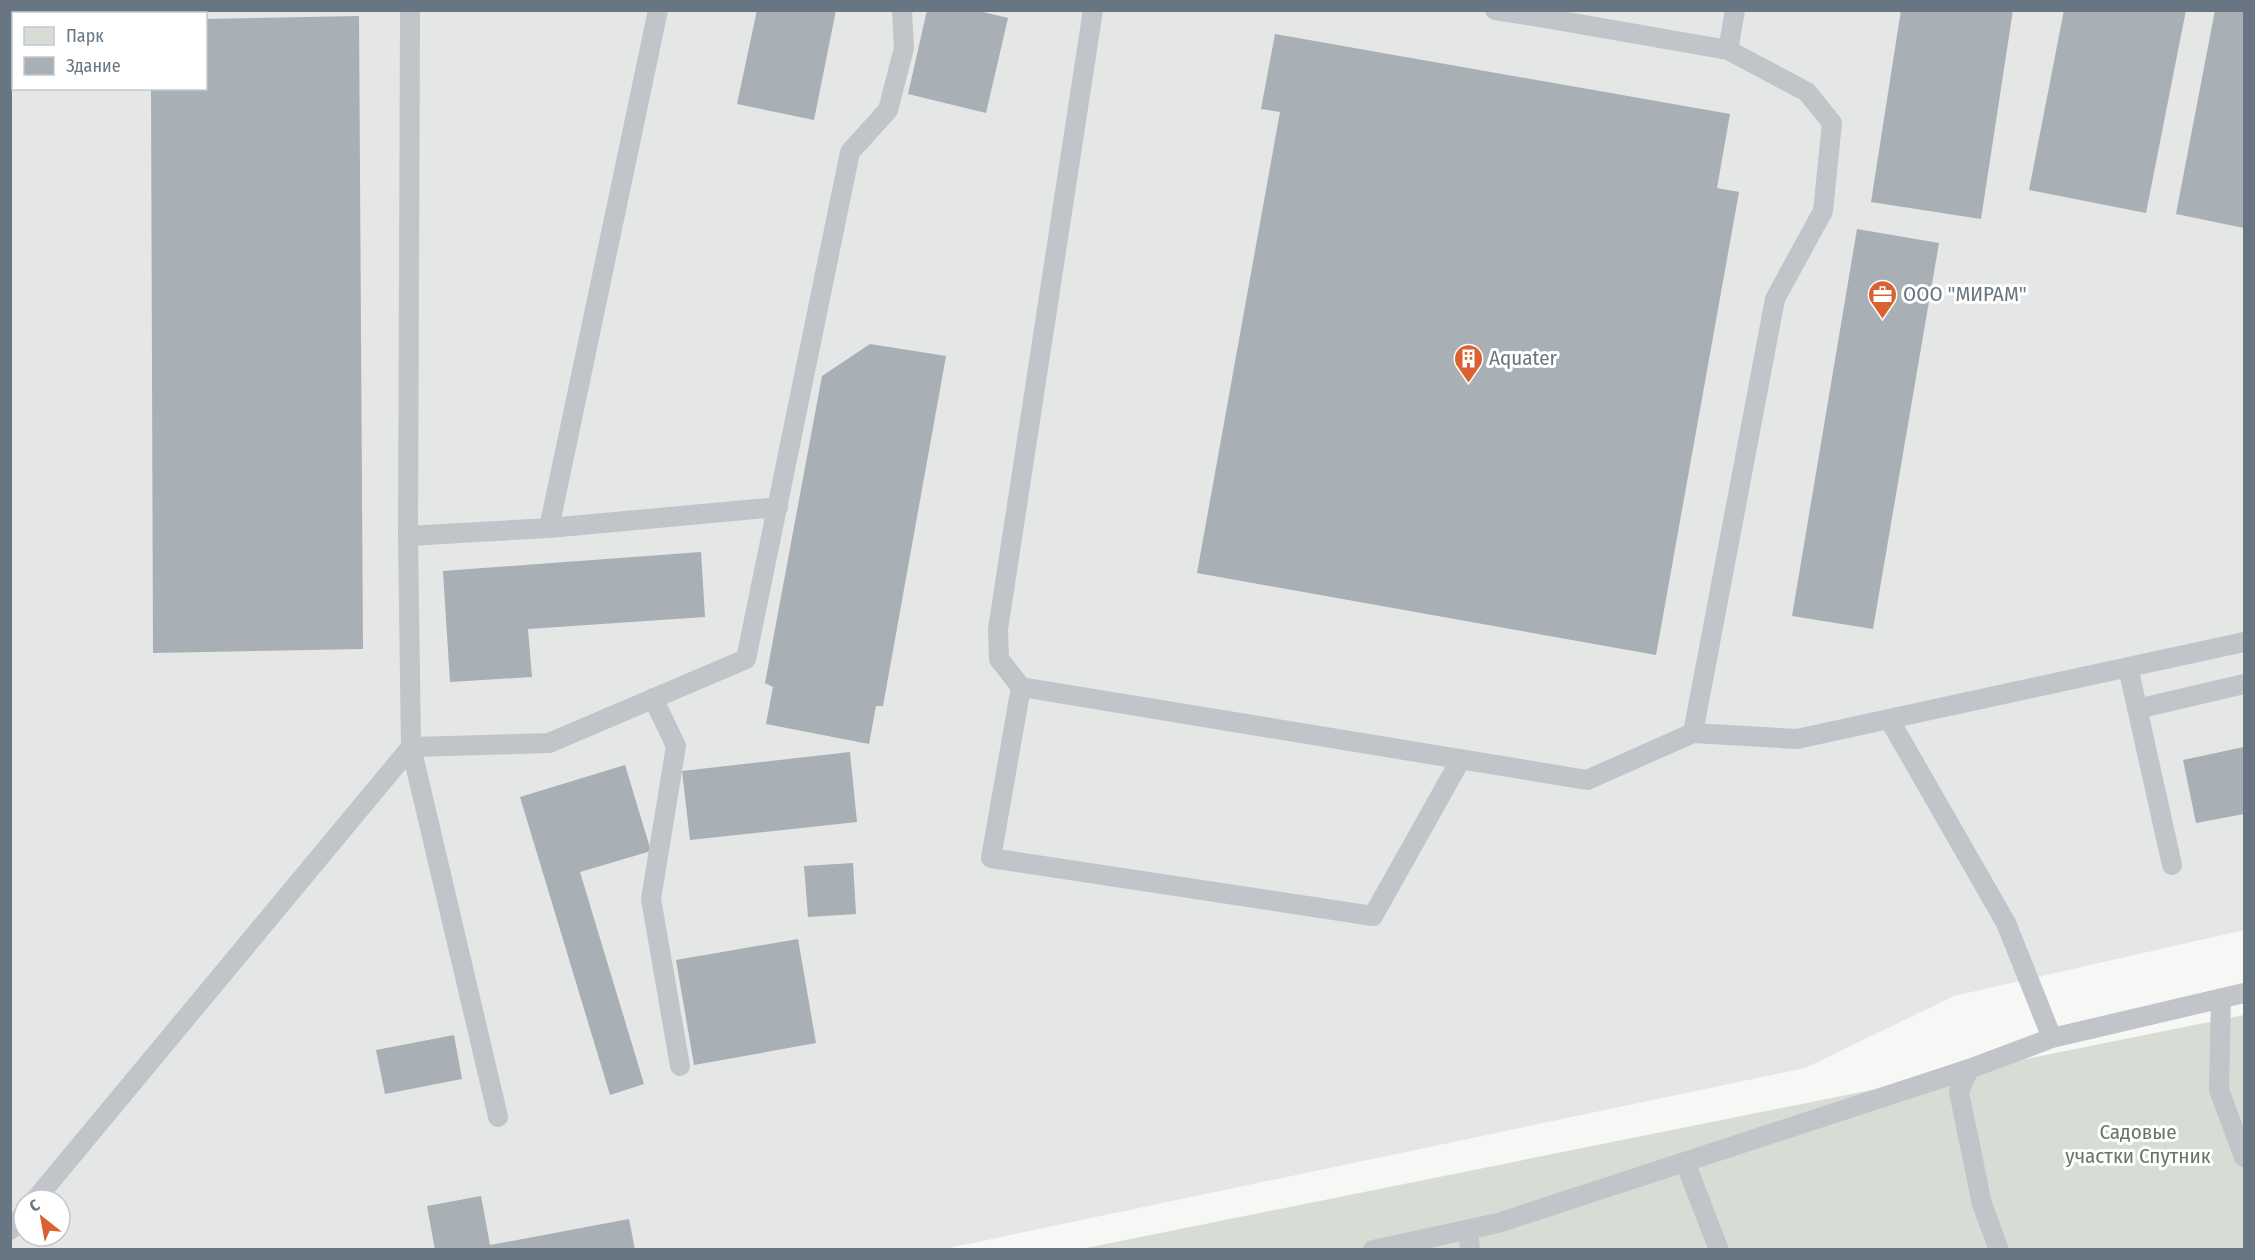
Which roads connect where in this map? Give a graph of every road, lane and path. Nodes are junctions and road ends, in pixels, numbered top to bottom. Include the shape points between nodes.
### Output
1 (410, 10) edge
2 (658, 10) edge
3 (902, 10) edge
4 (1093, 10) edge
5 (1495, 10) edge
6 (1735, 10) edge
7 (1539, 14) edge
8 (1728, 50) junction
9 (778, 507) junction
10 (549, 528) junction
11 (408, 536) junction
12 (2244, 642) edge
13 (2128, 667) junction
14 (2244, 684) edge
15 (1022, 687) junction
16 (653, 698) junction
17 (2137, 709) junction
18 (1889, 719) junction
19 (1693, 733) junction
20 (411, 747) junction
21 (1461, 759) junction
22 (2172, 865) dead end
23 (2244, 993) edge
24 (2221, 999) junction
25 (2052, 1038) junction
26 (680, 1066) dead end
27 (1968, 1069) junction
28 (498, 1117) dead end
29 (2244, 1157) edge
30 (1685, 1162) junction
31 (45, 1188) edge
32 (1468, 1230) junction
33 (1373, 1250) edge
34 (1470, 1250) edge
35 (1719, 1250) edge
36 (1999, 1250) edge

1 - 11 lane
2 - 10 lane
3 - 9 lane via 904,48 888,110 850,152
4 - 15 lane via 998,629 999,659
5 - 7 lane
6 - 8 lane
7 - 8 lane
8 - 19 lane via 1807,92 1832,123 1822,211 1775,299
9 - 10 lane
9 - 16 lane via 746,659
10 - 11 lane
11 - 20 lane
12 - 13 lane
13 - 17 lane
13 - 18 lane
14 - 17 lane
15 - 21 lane
15 - 21 lane via 991,858 1373,916
16 - 20 lane via 549,743
16 - 26 lane via 676,746 651,899
17 - 22 lane
18 - 19 lane via 1797,739
18 - 25 lane via 2006,923
19 - 21 lane via 1587,780
20 - 28 lane
20 - 31 lane
23 - 24 lane
24 - 25 lane
24 - 29 lane via 2219,1090
25 - 27 lane
27 - 30 lane
27 - 36 lane via 1959,1092 1982,1204
30 - 32 lane
30 - 35 lane
32 - 33 lane
32 - 34 lane

